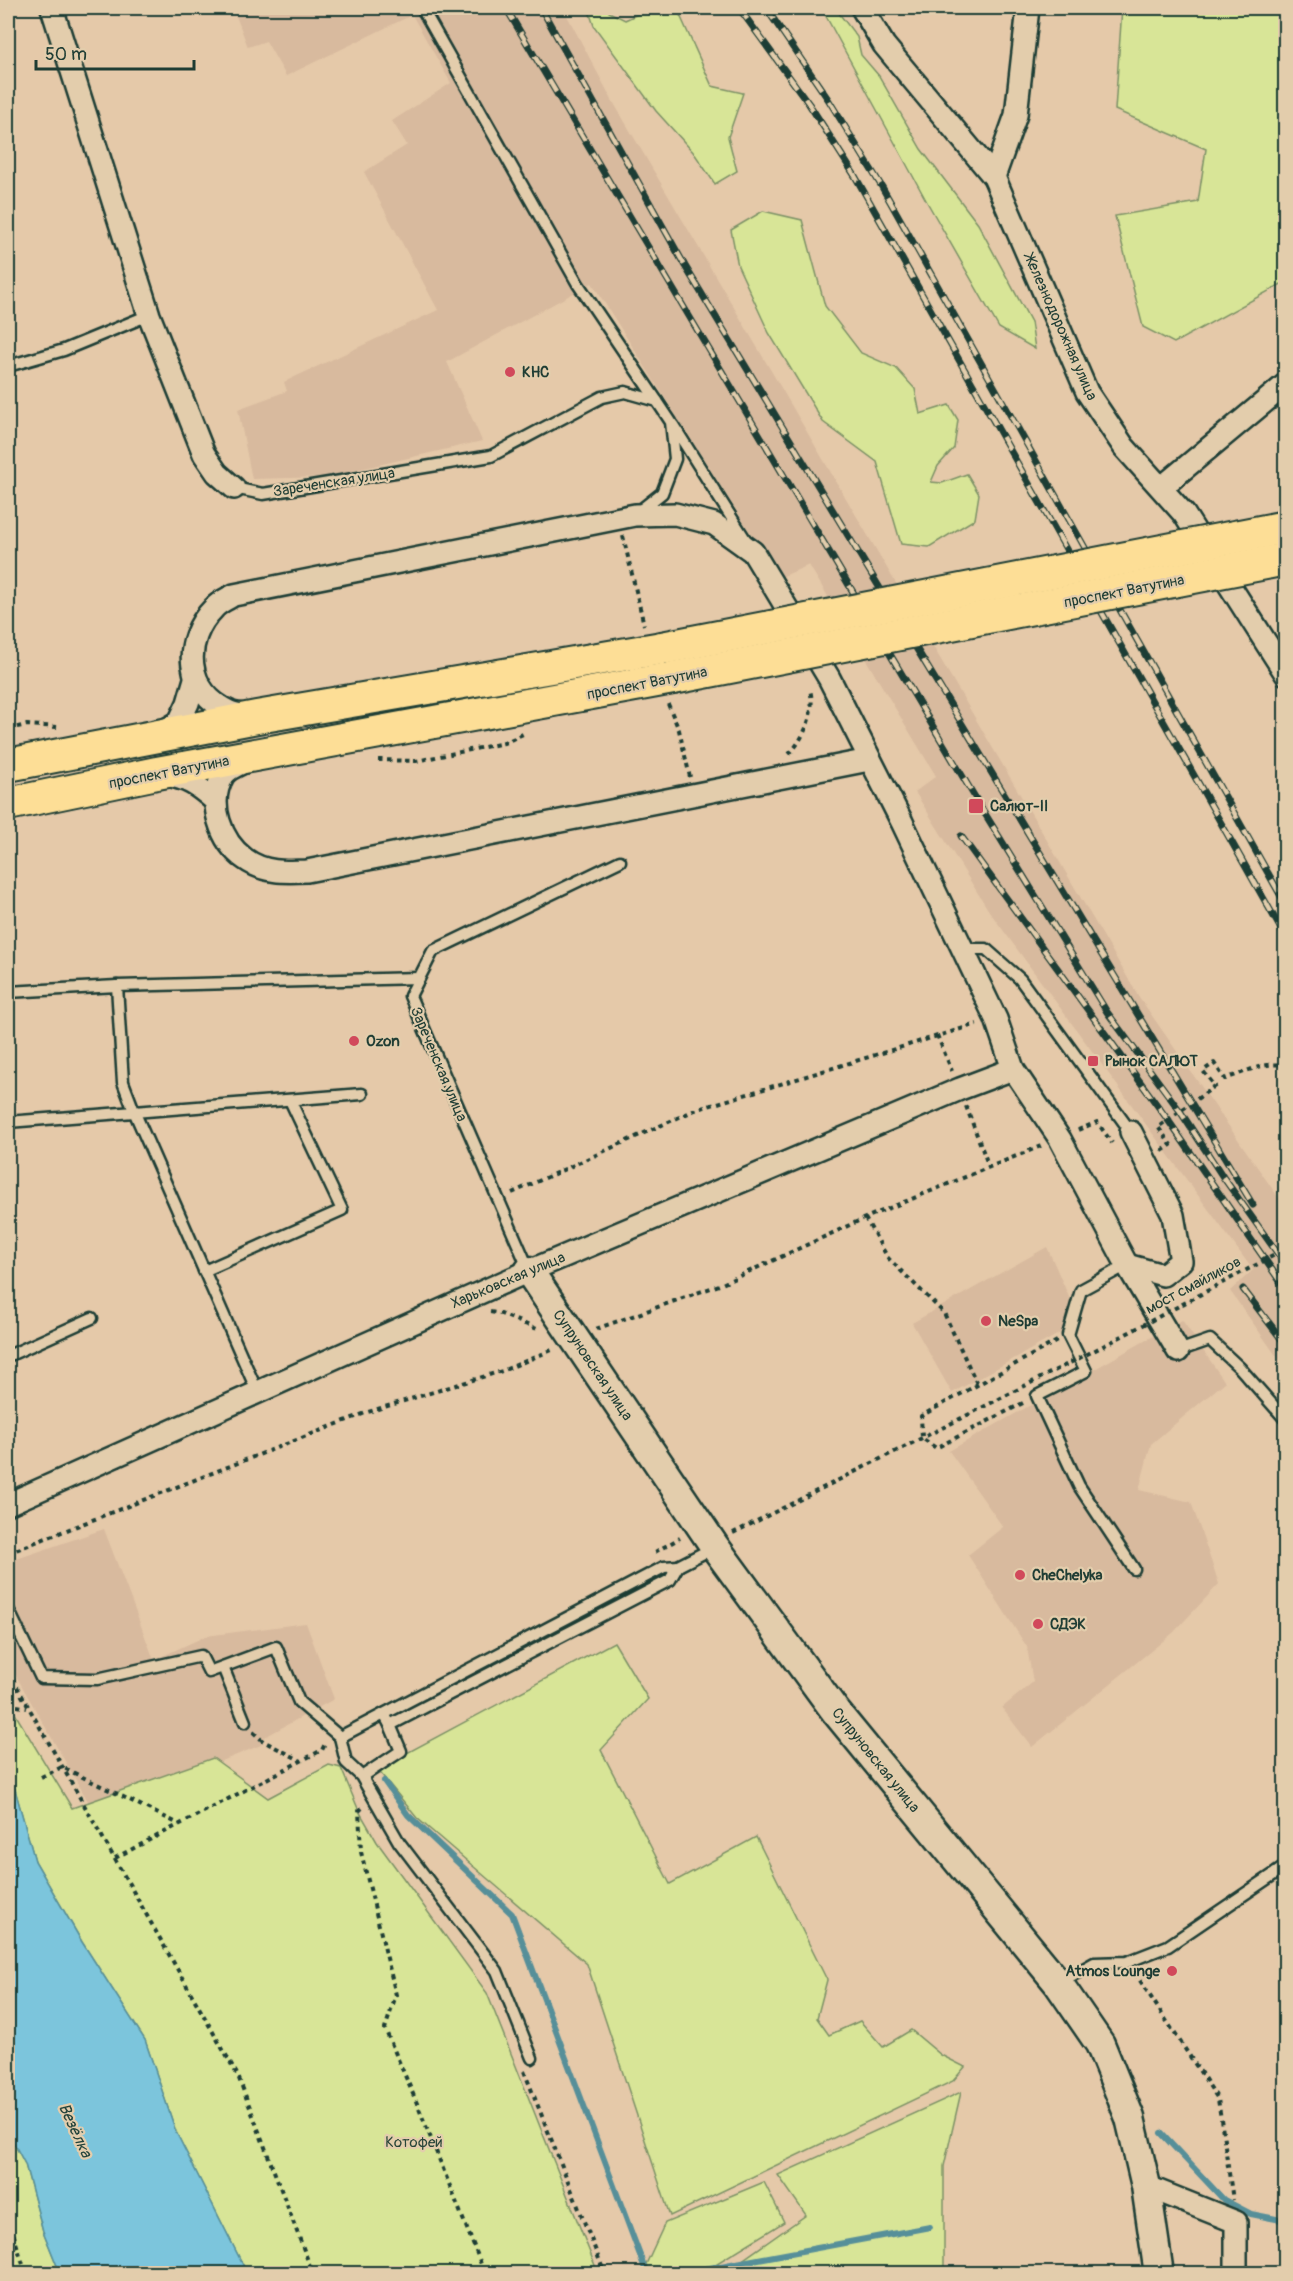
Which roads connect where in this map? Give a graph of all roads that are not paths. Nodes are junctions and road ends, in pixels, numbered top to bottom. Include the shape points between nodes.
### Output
1 (52, 8) edge
2 (422, 8) edge
3 (862, 8) edge
4 (1028, 8) edge
5 (994, 177) junction
6 (149, 315) junction
7 (8, 366) edge
8 (1286, 384) edge
9 (657, 400) junction
10 (671, 422) junction
11 (1162, 487) junction
12 (234, 488) joint
13 (635, 515) junction
14 (1286, 527) edge
15 (753, 552) junction
16 (1286, 560) edge
17 (1286, 674) edge
18 (195, 679) junction
19 (257, 717) junction
20 (151, 737) junction
21 (260, 755) junction
22 (869, 760) junction
23 (8, 765) edge
24 (158, 773) junction
25 (214, 800) junction
26 (8, 804) edge
27 (620, 861) dead end
28 (963, 949) junction
29 (419, 978) junction
30 (117, 986) junction
31 (8, 992) edge
32 (1013, 1069) junction
33 (362, 1094) dead end
34 (290, 1100) junction
35 (134, 1112) junction
36 (8, 1122) edge
37 (1133, 1137) joint
38 (1127, 1265) junction
39 (204, 1271) junction
40 (529, 1271) junction
41 (92, 1318) dead end
42 (1178, 1351) joint
43 (8, 1356) edge
44 (257, 1391) junction
45 (1286, 1420) edge
46 (8, 1503) edge
47 (715, 1547) junction
48 (678, 1566) junction
49 (1134, 1569) dead end
50 (8, 1609) edge
51 (223, 1667) junction
52 (384, 1714) junction
53 (245, 1722) road end
54 (390, 1725) junction
55 (340, 1737) junction
56 (364, 1779) junction
57 (1286, 1866) edge
58 (1058, 1983) junction
59 (526, 2060) road end
60 (1146, 2186) junction
61 (1159, 2274) edge
62 (1236, 2274) edge

1 - 6 street, Зареченская улица
2 - 9 lane via 578,284
3 - 5 street, Железнодорожная улица via 884,45
4 - 5 street via 1016,115
5 - 11 street, Железнодорожная улица via 1087,392 1124,447
6 - 7 lane via 64,350
6 - 12 street, Зареченская улица via 204,454
8 - 11 street
9 - 10 lane
9 - 12 lane, Зареченская улица via 625,392 602,398 491,456 263,494
10 - 13 lane via 675,459 662,492
10 - 15 lane
11 - 17 street, Железнодорожная улица via 1184,514
13 - 15 street via 675,514 714,524
13 - 18 street via 234,595 215,606 199,626 192,646
14 - 19 main road, проспект Ватутина, bridge via 654,639
15 - 22 street via 829,678
16 - 21 main road, проспект Ватутина, bridge via 670,688
18 - 19 street via 206,695 230,712
18 - 20 street via 178,722
19 - 20 main road, проспект Ватутина
20 - 23 main road, проспект Ватутина
21 - 24 main road, проспект Ватутина
21 - 25 street via 223,775
22 - 25 street via 307,871 273,873 245,860 221,828
22 - 28 street
24 - 25 street via 184,778
24 - 26 main road, проспект Ватутина
27 - 29 lane, Зареченская улица via 433,951
28 - 32 street via 996,1019
28 - 37 lane via 986,949 1020,979
29 - 30 lane
29 - 40 lane, Зареченская улица via 410,996
30 - 31 lane
30 - 35 lane via 123,1082
32 - 38 street via 1060,1138
32 - 40 street, Харьковская улица
33 - 34 lane
34 - 35 lane
34 - 39 lane via 342,1210
35 - 36 lane
35 - 39 lane
37 - 38 street via 1173,1215 1181,1261 1163,1275
38 - 42 street
38 - 49 lane via 1081,1290 1068,1335 1086,1371 1037,1396 1078,1486
39 - 44 lane
40 - 44 street, Харьковская улица
40 - 47 street, Супруновская улица
41 - 43 lane
42 - 45 lane via 1210,1340
44 - 46 street, Харьковская улица
47 - 48 lane
47 - 58 street, Супруновская улица via 836,1712
48 - 52 lane via 664,1567
48 - 54 lane via 670,1580
50 - 51 lane via 41,1678 98,1679 201,1656 209,1672
51 - 53 lane
51 - 55 lane via 276,1647 299,1702
52 - 54 lane
52 - 55 lane
54 - 56 lane via 401,1751
55 - 56 lane via 346,1762
56 - 59 lane via 399,1842 497,1971
57 - 58 lane via 1168,1946 1127,1962 1094,1963
58 - 60 street, Супруновская улица via 1100,2044 1130,2118
60 - 61 street, Супруновская улица
60 - 62 street via 1236,2222

